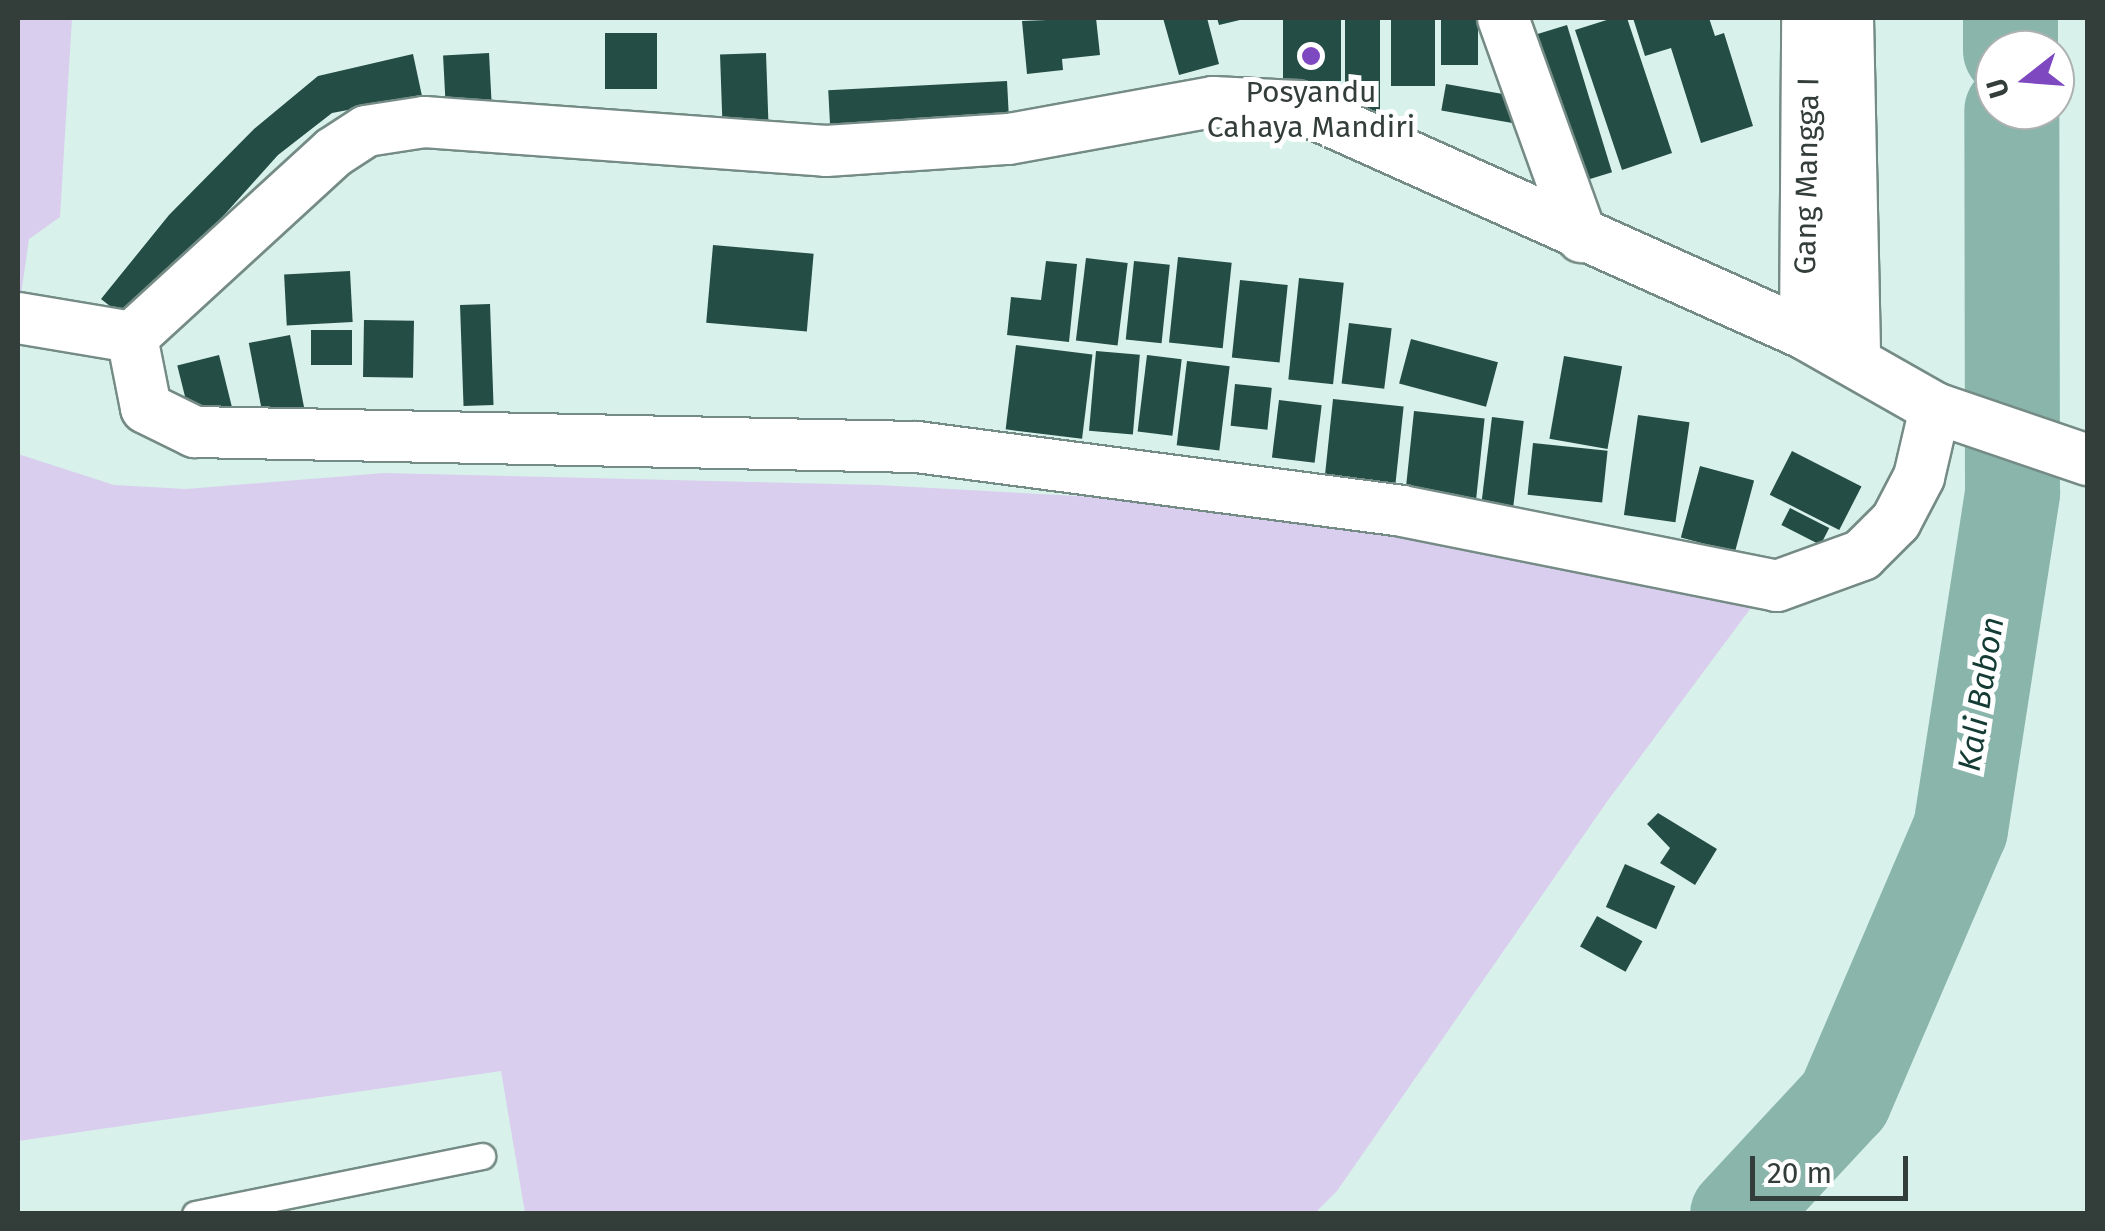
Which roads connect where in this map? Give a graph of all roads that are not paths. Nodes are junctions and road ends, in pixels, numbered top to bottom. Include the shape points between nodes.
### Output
1 (1503, 18) edge
2 (1808, 18) edge
3 (1848, 18) edge
4 (1582, 237) junction
5 (18, 318) edge
6 (1805, 334) junction
7 (132, 337) junction
8 (1854, 360) junction
9 (1947, 413) junction
10 (2088, 460) edge
11 (482, 1156) dead end
12 (194, 1214) edge

1 - 4 street
2 - 6 street, Gang Mangga I
3 - 8 street
4 - 6 street
4 - 7 street via 1297,106 1213,102 1009,139 826,152 424,122 366,131 334,152
5 - 7 street
6 - 8 street
7 - 9 street via 146,408 195,432 917,447 1402,511 1777,586 1862,555 1896,521
8 - 9 street
9 - 10 street
11 - 12 lane

